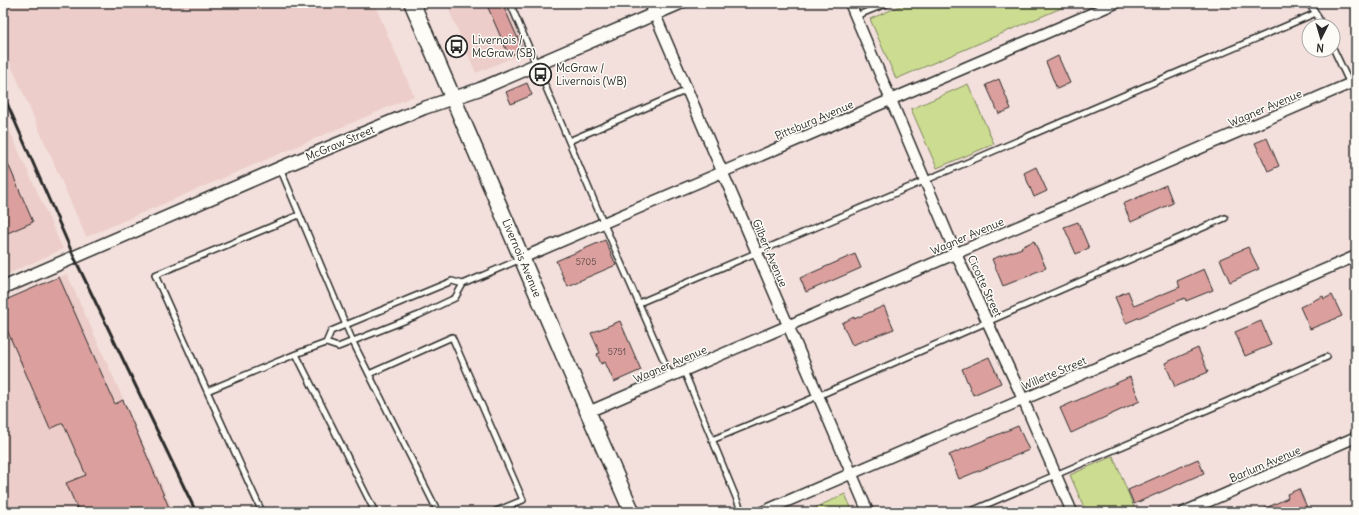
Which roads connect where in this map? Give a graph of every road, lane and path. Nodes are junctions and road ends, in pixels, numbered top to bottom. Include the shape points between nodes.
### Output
1 (412, 3) edge
2 (510, 3) edge
3 (680, 3) edge
4 (850, 3) edge
5 (888, 3) edge
6 (1116, 3) edge
7 (1308, 3) edge
8 (652, 8) edge
9 (1316, 13) junction
10 (856, 16) junction
11 (1318, 18) edge
12 (1339, 58) edge
13 (536, 65) junction
14 (1353, 83) edge
15 (687, 90) junction
16 (453, 97) junction
17 (891, 100) junction
18 (569, 141) junction
19 (280, 168) junction
20 (722, 172) junction
21 (926, 181) junction
22 (299, 215) junction
23 (1225, 218) dead end
24 (604, 224) junction
25 (756, 252) junction
26 (956, 254) junction
27 (1356, 256) edge
28 (522, 258) junction
29 (463, 284) junction
30 (3, 288) edge
31 (639, 303) junction
32 (988, 322) junction
33 (346, 325) junction
34 (788, 326) junction
35 (353, 342) junction
36 (326, 343) junction
37 (296, 354) junction
38 (1327, 357) dead end
39 (684, 371) junction
40 (369, 374) junction
41 (671, 377) junction
42 (207, 391) junction
43 (818, 396) junction
44 (1023, 400) junction
45 (588, 412) junction
46 (1356, 437) edge
47 (712, 440) junction
48 (852, 474) junction
49 (1056, 475) junction
50 (262, 512) edge
51 (375, 512) edge
52 (438, 512) edge
53 (494, 512) edge
54 (632, 512) edge
55 (742, 512) edge
56 (762, 512) edge
57 (868, 512) edge
58 (969, 512) edge
59 (1072, 512) edge
60 (1184, 512) edge

1 - 16 main road, Livernois Avenue
2 - 13 lane
3 - 8 street, McGraw Street
4 - 10 street, Cicotte Street
5 - 10 lane
6 - 17 street, Pittsburg Avenue
7 - 9 lane
8 - 13 street, McGraw Street
8 - 15 street, Gilbert Avenue
9 - 11 lane
9 - 21 lane
10 - 17 street, Cicotte Street
12 - 14 lane
13 - 16 street, McGraw Street via 480,89
13 - 18 lane
14 - 26 street, Wagner Avenue
15 - 18 lane
15 - 20 street, Gilbert Avenue
16 - 19 street, McGraw Street
16 - 28 main road, Livernois Avenue
17 - 20 street, Pittsburg Avenue
17 - 21 street, Cicotte Street
18 - 24 lane
19 - 22 lane
19 - 30 street, McGraw Street
20 - 24 street, Pittsburg Avenue
20 - 25 street, Gilbert Avenue
21 - 25 lane
21 - 26 street, Cicotte Street
22 - 33 lane
22 - 42 lane via 155,275
23 - 32 lane
24 - 28 street, Pittsburg Avenue
24 - 31 lane
25 - 31 lane
25 - 34 street, Gilbert Avenue
26 - 32 street, Cicotte Street
26 - 34 street, Wagner Avenue
27 - 44 street, Willette Street
28 - 29 lane
28 - 45 main road, Livernois Avenue
29 - 33 lane via 452,281
29 - 35 lane via 455,298
31 - 41 lane
32 - 43 lane
32 - 44 street, Cicotte Street
33 - 35 lane
33 - 36 lane via 331,331
34 - 39 street, Wagner Avenue
34 - 43 street, Gilbert Avenue
35 - 36 lane via 338,347
35 - 40 lane
36 - 37 lane
37 - 42 lane
37 - 51 lane
38 - 49 lane
39 - 41 street, Wagner Avenue
39 - 47 lane
40 - 52 lane
40 - 53 lane via 452,337 523,500
41 - 45 street, Wagner Avenue
42 - 50 lane
43 - 47 lane
43 - 48 street, Gilbert Avenue
44 - 48 street, Willette Street
44 - 49 street, Cicotte Street
45 - 54 main road, Livernois Avenue
46 - 60 street, Barlum Avenue
47 - 55 lane
48 - 56 street, Willette Street
48 - 57 street, Gilbert Avenue
49 - 58 lane
49 - 59 street, Cicotte Street

